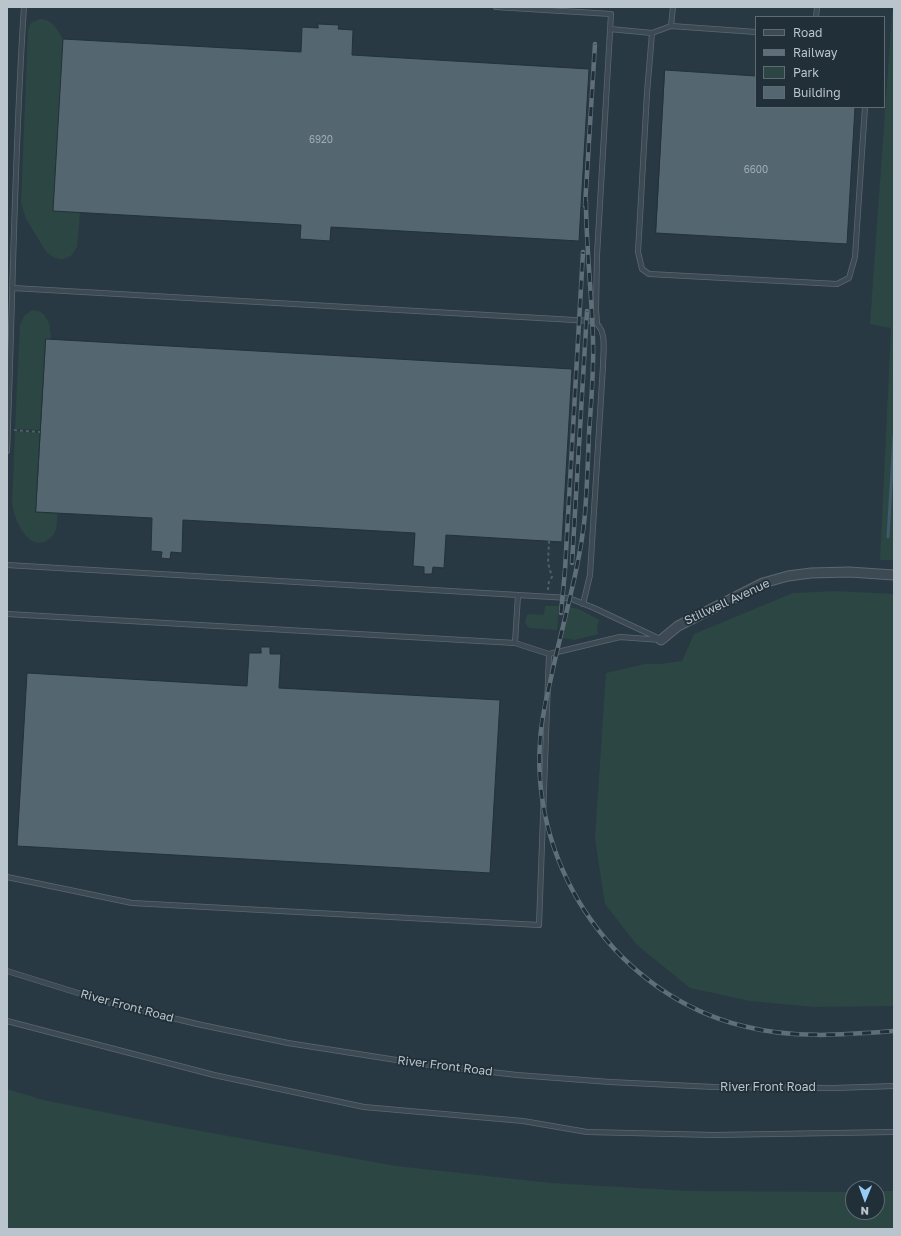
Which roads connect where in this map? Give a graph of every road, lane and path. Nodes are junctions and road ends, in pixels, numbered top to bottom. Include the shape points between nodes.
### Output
1 (24, 7) edge
2 (496, 7) edge
3 (673, 7) edge
4 (671, 26) junction
5 (610, 29) junction
6 (755, 32) edge
7 (652, 33) junction
8 (865, 108) edge
9 (13, 288) junction
10 (597, 323) junction
11 (8, 430) edge
12 (40, 432) dead end
13 (7, 451) edge
14 (549, 541) dead end
15 (7, 565) edge
16 (894, 575) edge
17 (518, 595) junction
18 (548, 597) junction
19 (583, 604) junction
20 (7, 614) edge
21 (661, 640) junction
22 (515, 643) junction
23 (549, 654) junction
24 (7, 878) edge
25 (7, 971) edge
26 (7, 1021) edge
27 (894, 1086) edge
28 (894, 1132) edge

1 - 9 lane
2 - 5 lane via 611,14
3 - 4 lane
4 - 6 lane
4 - 7 lane
5 - 7 lane
5 - 10 lane via 597,255
7 - 8 lane via 638,252 642,269 649,274 837,284 849,278 855,257
9 - 10 lane
9 - 11 lane
10 - 19 lane via 603,332 603,366 590,574
11 - 12 path
11 - 13 lane
14 - 18 path via 548,563 552,577 549,581
15 - 17 lane
16 - 21 street, Stillwell Avenue via 811,573 775,579 695,616
17 - 18 lane
17 - 22 lane
18 - 19 lane via 569,598
19 - 21 lane
20 - 22 lane
21 - 23 lane via 620,637
22 - 23 lane
23 - 24 lane via 539,924 132,903
25 - 27 lane, River Front Road via 107,1002 197,1024 288,1043 422,1064 517,1075 714,1087
26 - 28 lane via 214,1075 364,1107 523,1121 587,1132 714,1135

